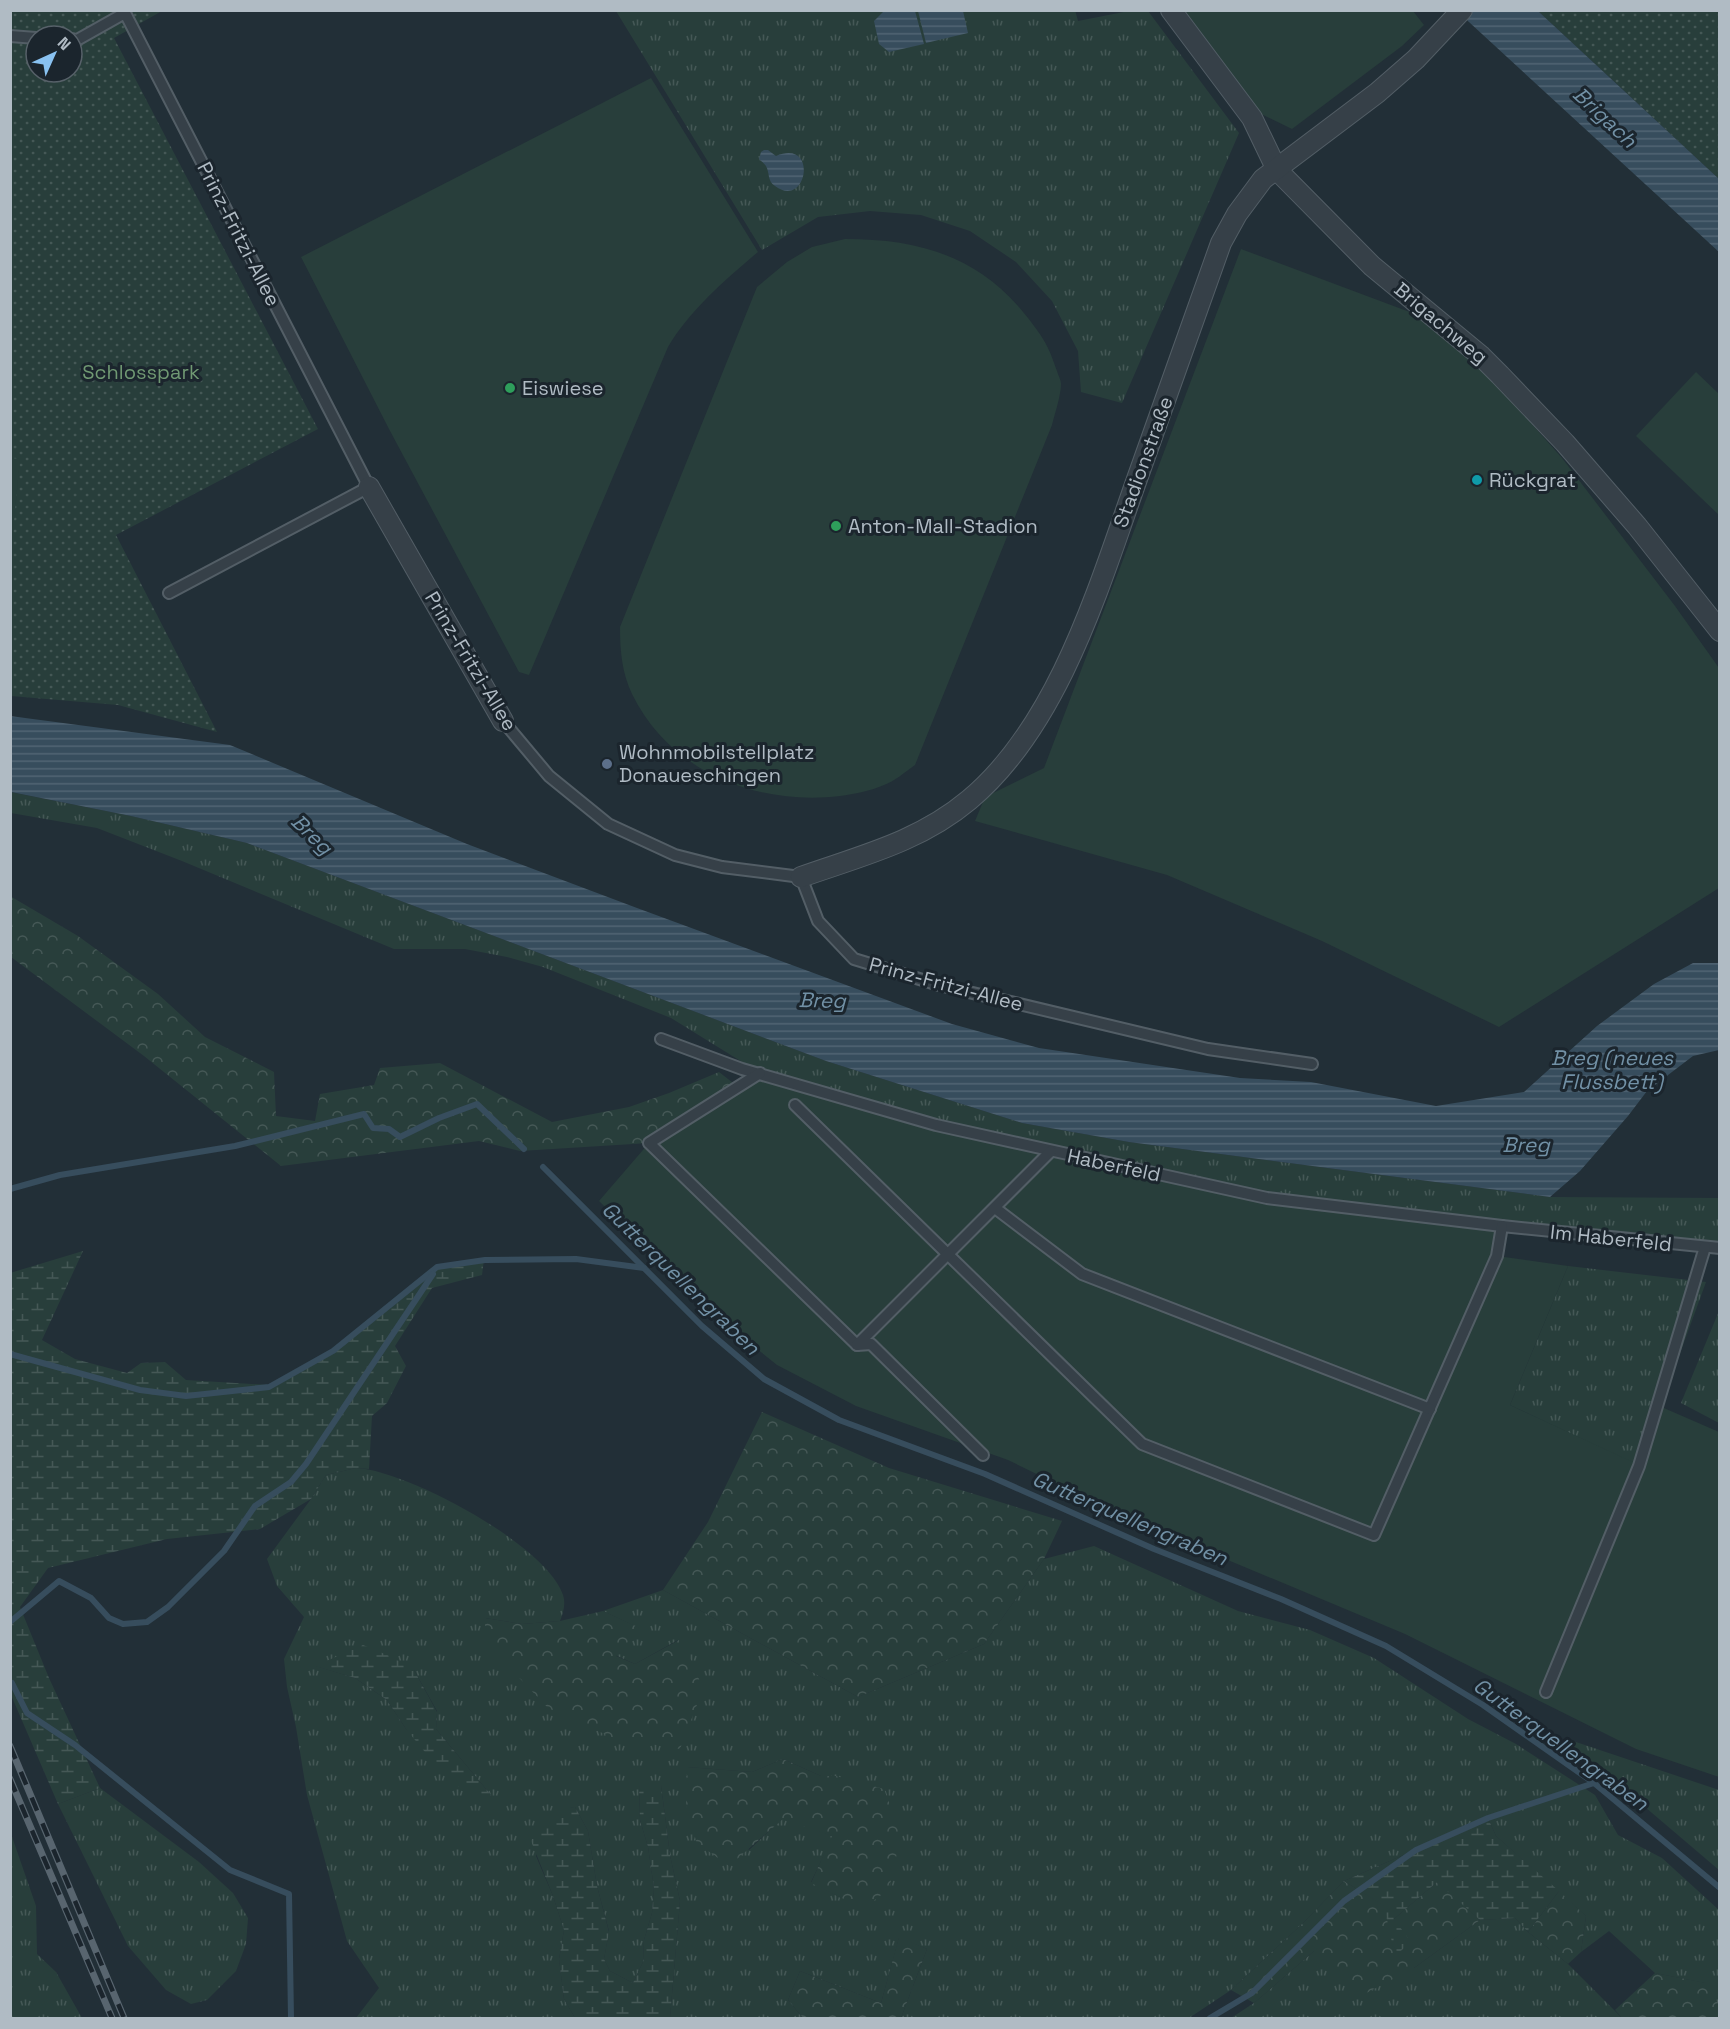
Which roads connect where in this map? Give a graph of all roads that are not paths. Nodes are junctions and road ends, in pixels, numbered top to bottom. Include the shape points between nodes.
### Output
1 (1171, 10) edge
2 (1462, 10) edge
3 (84, 36) edge
4 (1277, 170) junction
5 (369, 487) junction
6 (169, 593) dead end
7 (1719, 631) edge
8 (503, 721) joint
9 (801, 877) junction
10 (661, 1039) dead end
11 (1312, 1064) dead end
12 (760, 1073) junction
13 (795, 1105) dead end
14 (1051, 1151) junction
15 (995, 1208) junction
16 (1502, 1226) junction
17 (1705, 1247) junction
18 (1719, 1248) edge
19 (948, 1254) junction
20 (857, 1345) junction
21 (1430, 1409) junction
22 (983, 1455) dead end
23 (1546, 1692) dead end

1 - 4 street, Brigachweg via 1252,118
2 - 4 street, Stadionstraße via 1377,93
3 - 5 lane, Prinz-Fritzi-Allee via 125,13
4 - 7 street, Brigachweg via 1372,266 1500,375 1637,526
4 - 9 street, Stadionstraße via 1263,179 1221,243 1093,603 1058,681 1030,729 969,800 932,826 883,850
5 - 6 lane
5 - 8 street, Prinz-Fritzi-Allee
8 - 9 lane, Prinz-Fritzi-Allee via 549,776 608,824 675,855 722,867
9 - 11 lane, Prinz-Fritzi-Allee via 818,921 854,959 939,985 1208,1049
10 - 12 lane, Haberfeld
12 - 14 lane, Haberfeld via 936,1125
12 - 20 lane via 649,1143
13 - 19 lane
14 - 15 lane
14 - 16 lane, Haberfeld via 1267,1198
15 - 19 lane
15 - 21 lane via 1082,1274
16 - 17 lane, Im Haberfeld
16 - 21 lane via 1497,1256
17 - 18 lane, Im Haberfeld
17 - 23 lane via 1640,1466
19 - 20 lane
19 - 21 lane via 1143,1443 1374,1535
20 - 22 lane via 871,1344

